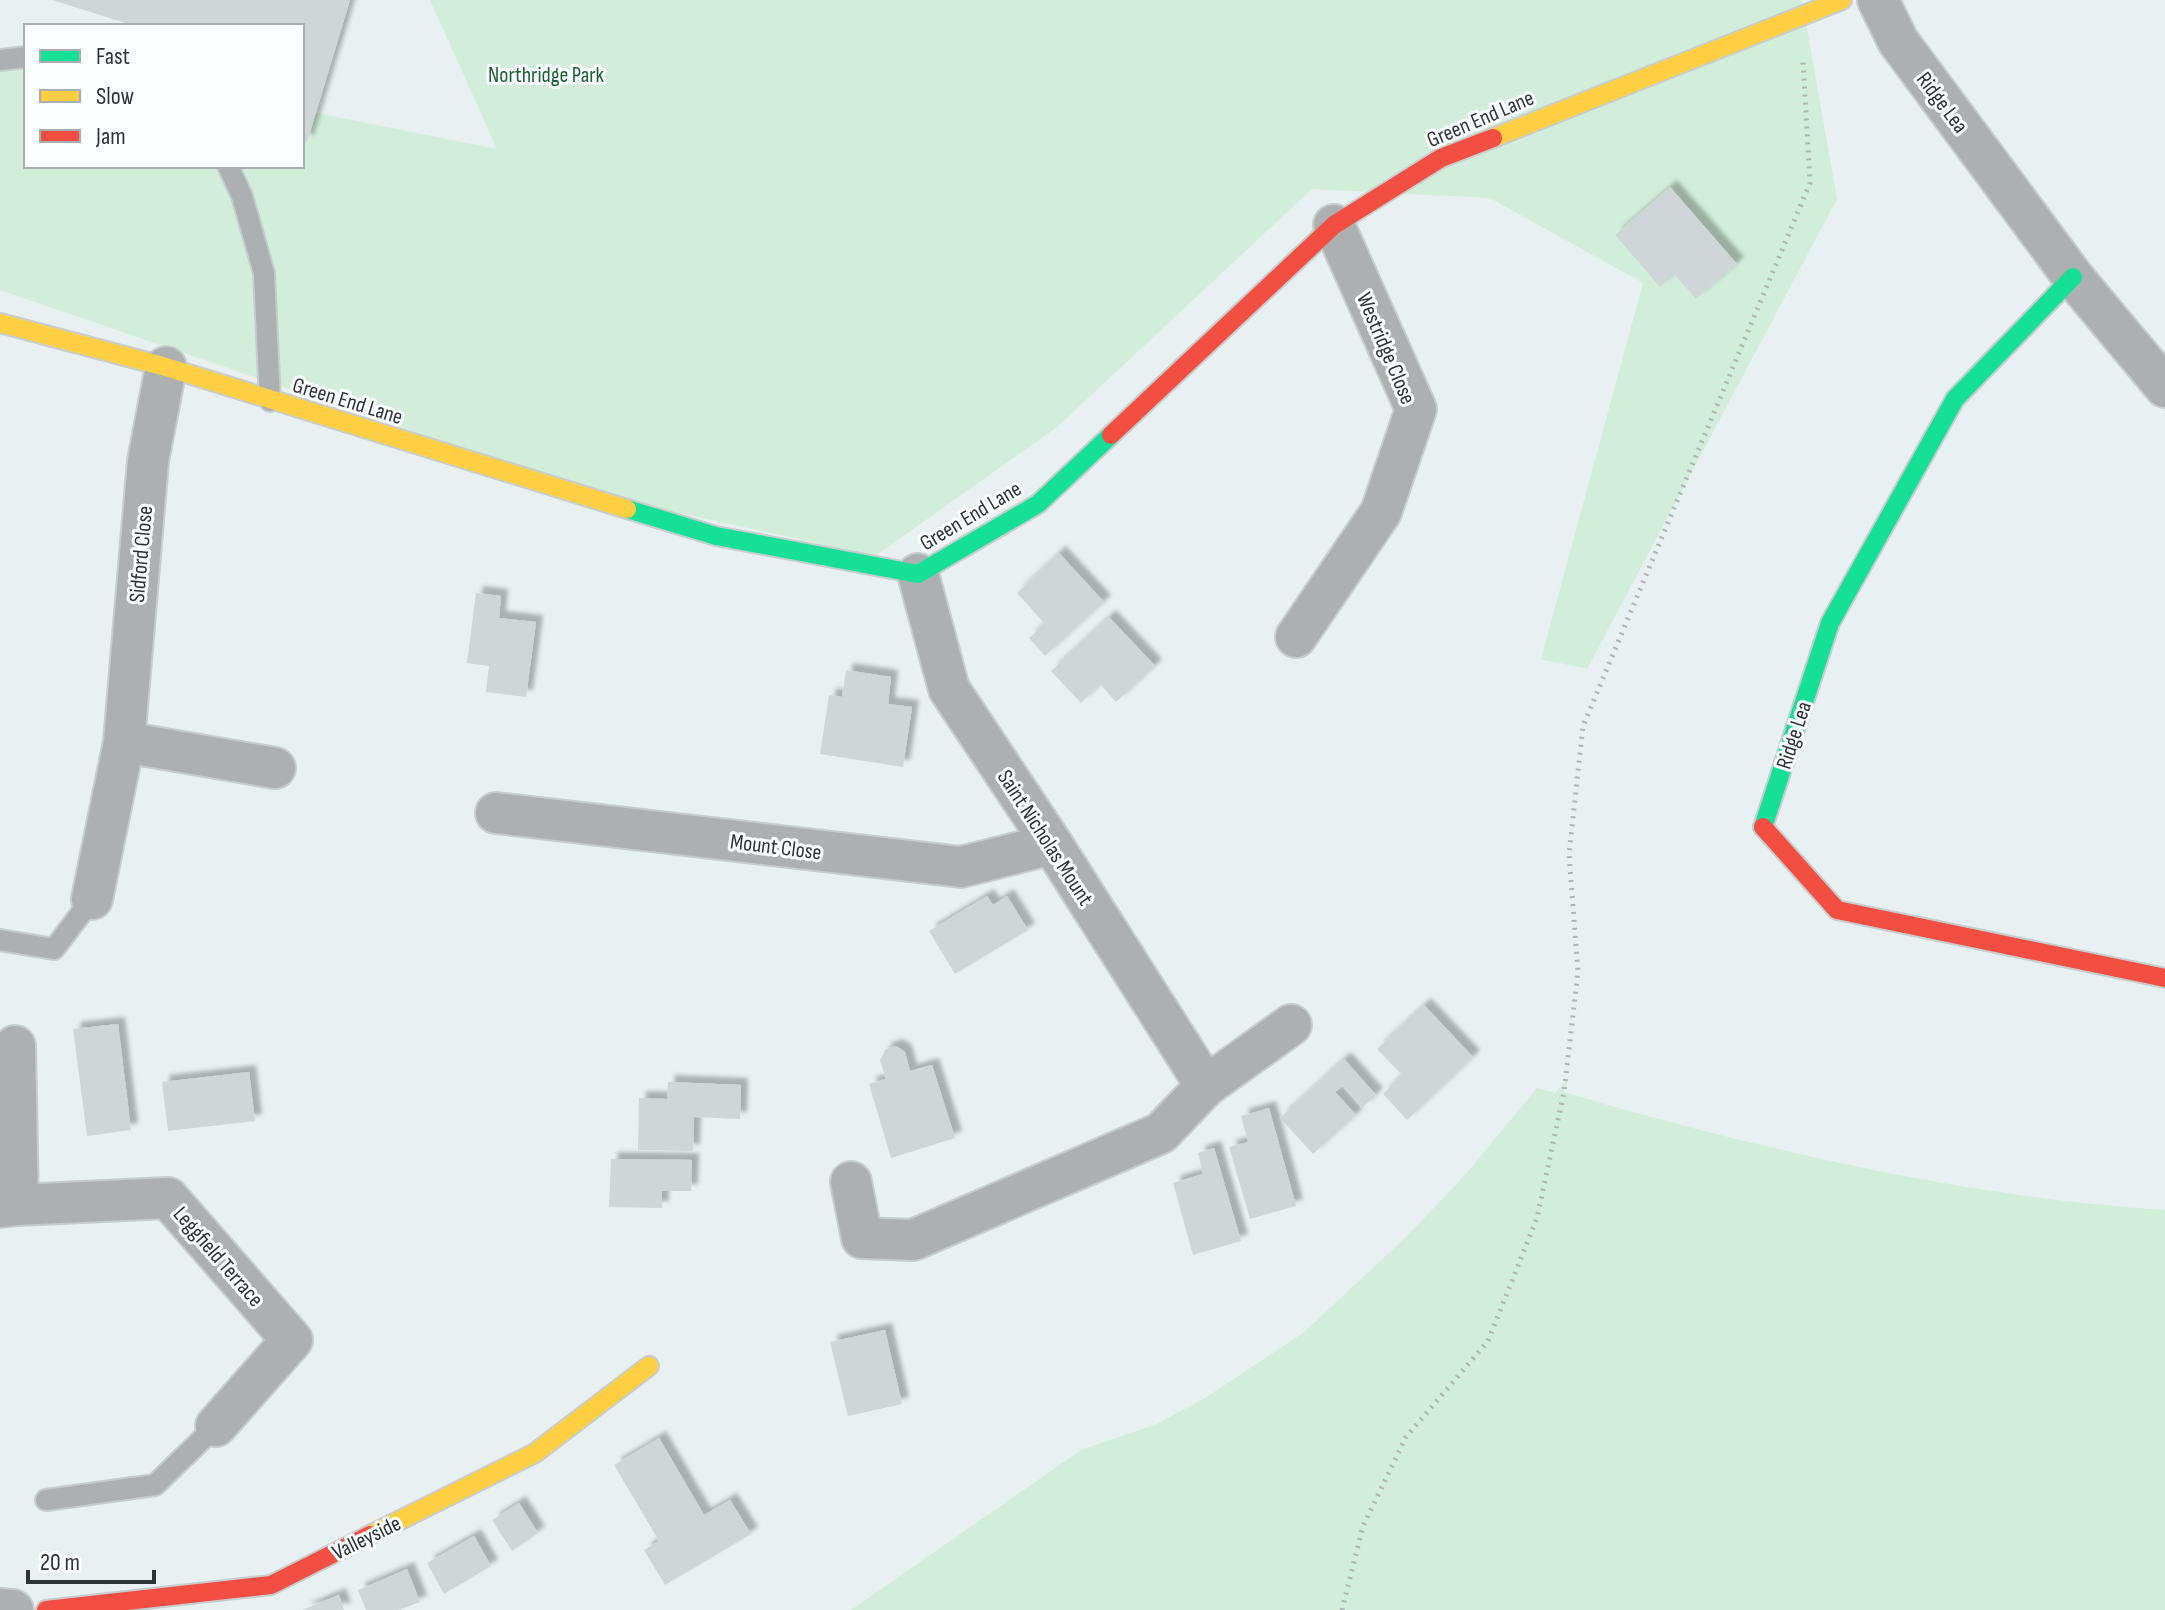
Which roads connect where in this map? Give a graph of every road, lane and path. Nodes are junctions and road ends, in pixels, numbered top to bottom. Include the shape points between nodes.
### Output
1 (1842, 0) edge
2 (1878, 0) edge
3 (1801, 16) junction
4 (24, 57) edge
5 (0, 60) edge
6 (229, 168) edge
7 (1334, 225) junction
8 (2073, 277) junction
9 (0, 323) edge
10 (166, 367) junction
11 (2165, 387) edge
12 (270, 401) junction
13 (918, 574) junction
14 (1296, 637) dead end
15 (124, 742) junction
16 (275, 768) dead end
17 (496, 813) dead end
18 (1052, 844) junction
19 (92, 899) joint
20 (0, 940) edge
21 (2165, 978) edge
22 (1291, 1025) dead end
23 (15, 1046) dead end
24 (1206, 1086) junction
25 (851, 1182) dead end
26 (9, 1206) edge
27 (649, 1366) dead end
28 (216, 1426) joint
29 (46, 1500) dead end
30 (0, 1609) edge
31 (13, 1610) edge
32 (46, 1610) edge
33 (1342, 1610) edge

1 - 3 street, Green End Lane
2 - 8 street, Ridge Lea via 1898,41
3 - 7 street, Green End Lane via 1441,158
3 - 33 path via 1810,183 1583,726 1569,854 1578,971 1564,1092 1537,1218 1488,1341 1406,1437 1363,1526
4 - 5 lane
6 - 12 lane via 264,273
7 - 13 street, Green End Lane via 1038,504
7 - 14 street, Westridge Close via 1416,409 1381,512
8 - 11 street, Ridge Lea
8 - 21 street, Ridge Lea via 1955,399 1830,623 1763,827 1837,910
9 - 10 street, Green End Lane
10 - 12 street, Green End Lane
10 - 15 street, Sidford Close via 148,461
12 - 13 street, Green End Lane via 716,536
13 - 18 street, Saint Nicholas Mount via 949,689
15 - 16 street
15 - 19 street, Sidford Close
17 - 18 street, Mount Close via 961,867
18 - 24 street, Saint Nicholas Mount
19 - 20 lane via 54,949
22 - 24 street
23 - 26 street, Leggfield Terrace
24 - 25 street via 1161,1133 913,1240 862,1238
26 - 28 street, Leggfield Terrace via 168,1198 292,1340
27 - 32 street, Valleyside via 535,1453 271,1585
28 - 29 lane via 155,1485
30 - 31 street

